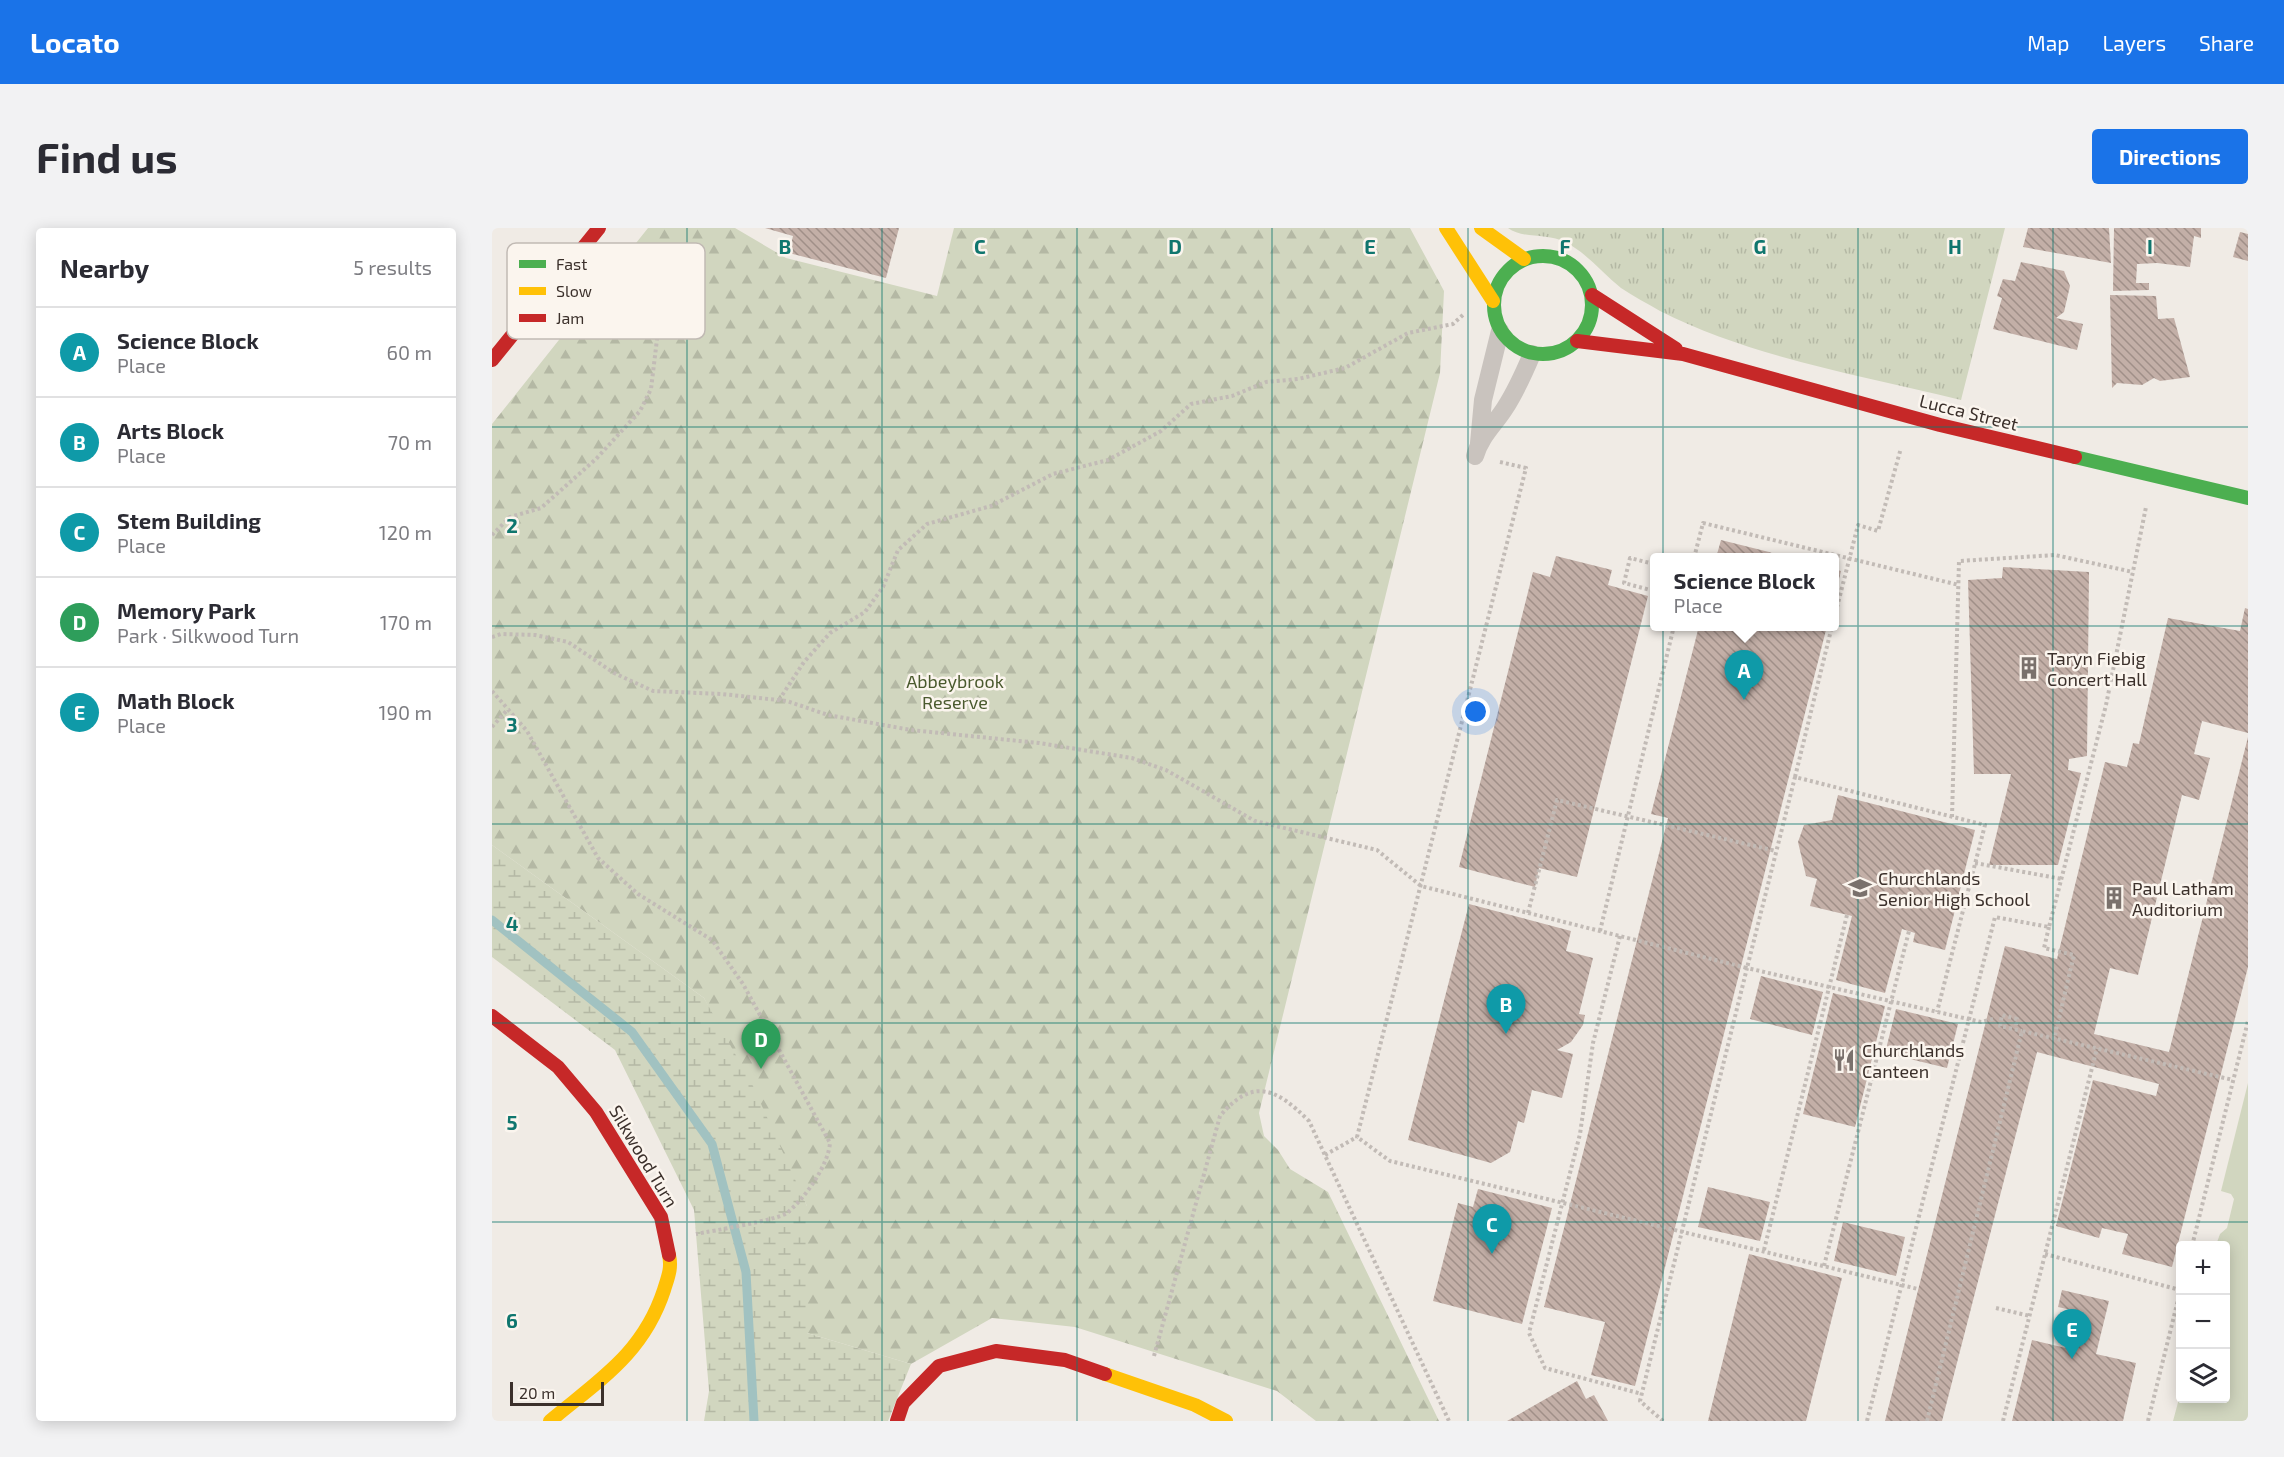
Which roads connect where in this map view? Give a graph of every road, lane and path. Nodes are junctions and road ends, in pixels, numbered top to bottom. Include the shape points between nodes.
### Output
1 (599, 228) edge
2 (1446, 228) edge
3 (1481, 228) edge
4 (587, 243) edge
5 (1524, 259) junction
6 (1592, 296) junction
7 (1493, 301) junction
8 (1467, 310) dead end
9 (1500, 331) junction
10 (509, 339) edge
11 (657, 339) edge
12 (1577, 341) junction
13 (1532, 354) junction
14 (1683, 354) junction
15 (492, 360) edge
16 (1902, 445) dead end
17 (1501, 451) dead end
18 (2248, 498) edge
19 (2146, 506) dead end
20 (492, 535) edge
21 (1696, 553) edge
22 (1828, 553) edge
23 (1839, 556) edge
24 (1849, 558) junction
25 (1650, 563) edge
26 (2133, 572) junction
27 (1959, 585) junction
28 (1650, 590) edge
29 (1839, 599) edge
30 (1673, 631) edge
31 (1831, 631) edge
32 (492, 637) edge
33 (492, 691) edge
34 (778, 700) junction
35 (508, 709) junction
36 (492, 727) edge
37 (1796, 777) junction
38 (1628, 817) junction
39 (1952, 817) junction
40 (1776, 851) junction
41 (1975, 863) junction
42 (2062, 879) junction
43 (1421, 886) junction
44 (1528, 913) junction
45 (1847, 915) dead end
46 (2049, 927) junction
47 (1600, 931) junction
48 (1909, 931) dead end
49 (1620, 936) junction
50 (1747, 968) junction
51 (1829, 987) junction
52 (1892, 1001) junction
53 (1938, 1012) junction
54 (492, 1016) edge
55 (1969, 1019) junction
56 (1993, 1019) dead end
57 (2248, 1021) edge
58 (2016, 1025) dead end
59 (2022, 1031) junction
60 (2054, 1039) junction
61 (2097, 1048) junction
62 (2233, 1080) junction
63 (1357, 1137) junction
64 (1325, 1155) junction
65 (1562, 1201) junction
66 (720, 1229) dead end
67 (1682, 1230) junction
68 (2193, 1241) edge
69 (1764, 1251) junction
70 (2045, 1254) junction
71 (1824, 1266) junction
72 (1902, 1285) junction
73 (1918, 1289) dead end
74 (2176, 1290) edge
75 (2180, 1295) edge
76 (1996, 1308) dead end
77 (2030, 1316) junction
78 (1145, 1388) junction
79 (1642, 1394) junction
80 (1662, 1420) edge
81 (550, 1421) edge
82 (897, 1421) edge
83 (1226, 1421) edge
84 (1449, 1421) edge
85 (1867, 1421) edge
86 (1927, 1421) edge
87 (2003, 1421) edge
88 (2148, 1421) edge

1 - 4 street
2 - 7 street
3 - 5 street
5 - 6 street via 1541,256 1575,267
5 - 7 street via 1503,276
6 - 12 street via 1587,327
6 - 14 street, Lucca Street
7 - 9 street
8 - 34 path via 1453,324 1408,333 1345,368 1266,382 1232,396 1191,404 1161,431 1108,460 1053,474 991,506 927,524 898,550 883,586 865,612 830,633
9 - 13 street via 1511,345
9 - 13 lane via 1483,400 1477,449 1505,409
10 - 15 street
11 - 20 path via 651,389 640,411 596,459 541,508 510,517
12 - 13 street via 1556,352
12 - 14 street, Lucca Street
14 - 18 street, Lucca Street via 1940,425
16 - 24 path via 1878,531 1858,525
17 - 43 path via 1497,461 1526,468
19 - 26 path
21 - 22 path via 1703,523
23 - 24 path
24 - 27 path
24 - 29 path
25 - 28 path via 1630,558 1624,583
26 - 27 path via 2055,555 1959,561
26 - 42 path via 2106,705
27 - 39 path
30 - 38 path
31 - 37 path
32 - 34 path via 535,635 568,642 614,673 653,691
33 - 35 path
34 - 43 path via 828,715 911,730 1039,743 1132,758 1166,770 1255,820 1377,850
35 - 36 path
35 - 66 path via 527,731 598,858 638,894 712,940 743,984 830,1143 829,1157 819,1174 786,1214
37 - 39 path
37 - 40 path
38 - 40 path
38 - 44 path via 1557,800
38 - 47 path
39 - 41 path via 1985,825
40 - 50 path
41 - 42 path
41 - 53 path
42 - 46 path
43 - 44 path
43 - 63 path
44 - 47 path
45 - 51 path
46 - 55 path via 1995,917
46 - 60 path via 2044,948 2074,955
47 - 49 path
48 - 52 path
49 - 50 path
49 - 65 path via 1593,1044 1580,1134
50 - 51 path
50 - 67 path
51 - 52 path
51 - 69 path
52 - 53 path
52 - 71 path
53 - 55 path
54 - 81 street, Silkwood Turn via 558,1067 596,1112 661,1217 672,1266 656,1314 629,1355
55 - 56 path
55 - 72 path
57 - 62 path
58 - 59 path via 2017,1019 2002,1015 2000,1026
59 - 60 path
59 - 86 path
60 - 61 path
61 - 62 path
61 - 70 path
62 - 68 path
63 - 64 path
63 - 65 path via 1390,1161
64 - 78 path via 1309,1121 1291,1103 1268,1092 1251,1090 1234,1099 1220,1116
64 - 84 path
65 - 67 path
65 - 79 path via 1529,1333 1545,1368
67 - 69 path
67 - 79 path
69 - 71 path
70 - 74 path
70 - 77 path
71 - 72 path
72 - 73 path
72 - 85 path
75 - 88 path
76 - 77 path
77 - 87 path
78 - 82 street via 1065,1360 996,1351 939,1366 903,1403
78 - 83 street via 1195,1405
79 - 80 path via 1640,1401

